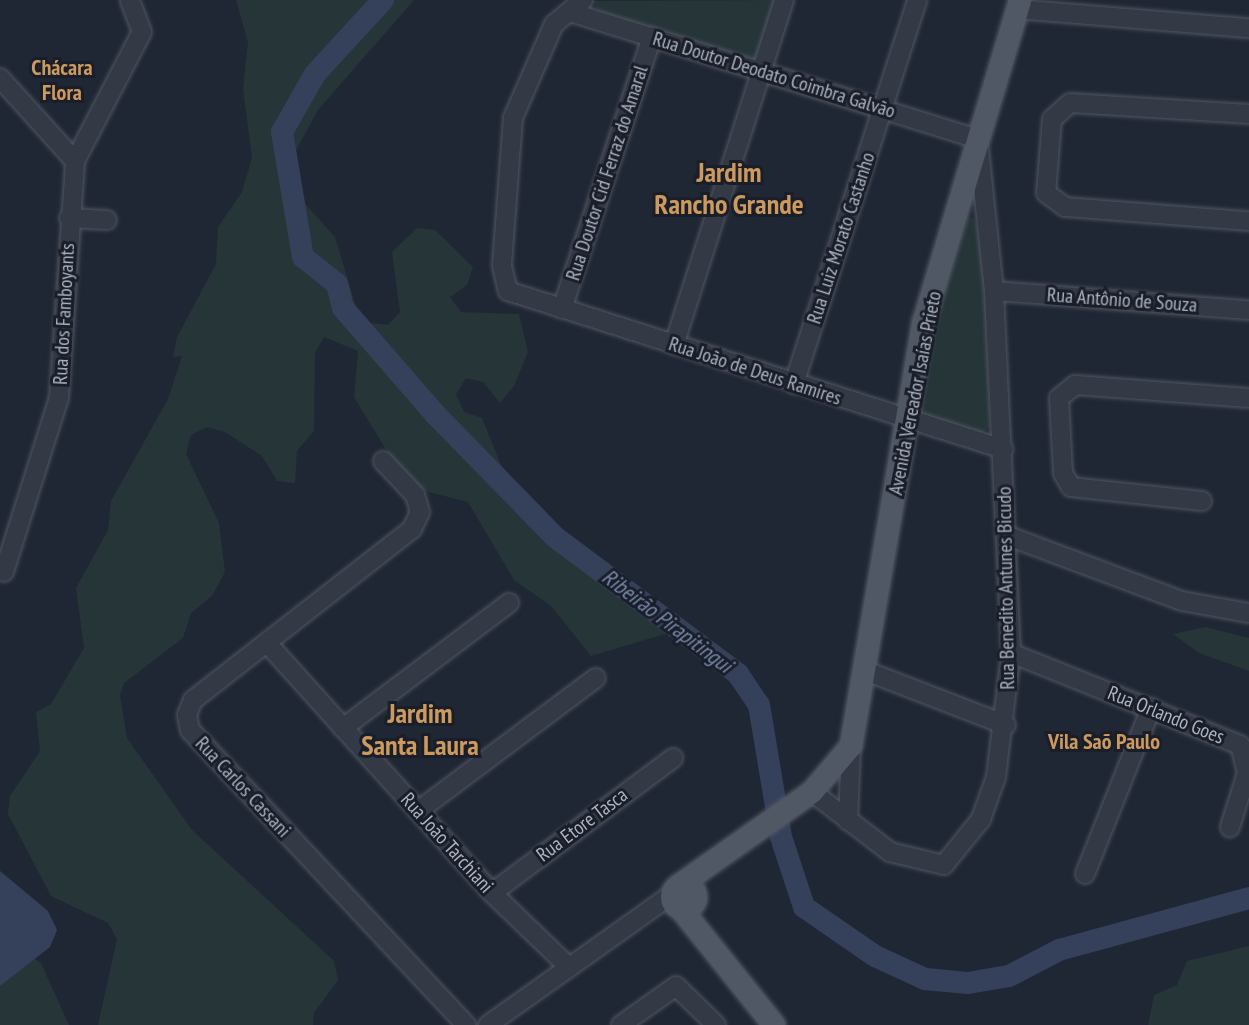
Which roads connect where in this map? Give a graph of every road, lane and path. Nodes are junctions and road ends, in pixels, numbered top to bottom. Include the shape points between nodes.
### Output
1 (130, 0) edge
2 (784, 0) edge
3 (917, 0) edge
4 (1018, 4) edge
5 (576, 6) edge
6 (1249, 28) edge
7 (652, 37) junction
8 (761, 72) junction
9 (0, 78) edge
10 (882, 109) junction
11 (1249, 114) edge
12 (978, 139) junction
13 (75, 161) junction
14 (69, 218) junction
15 (107, 220) dead end
16 (1249, 221) edge
17 (994, 291) junction
18 (562, 309) junction
19 (1249, 310) edge
20 (674, 345) junction
21 (794, 384) junction
22 (1249, 398) edge
23 (909, 421) junction
24 (1003, 449) junction
25 (383, 461) dead end
26 (1202, 501) dead end
27 (1008, 536) junction
28 (4, 572) dead end
29 (509, 603) dead end
30 (1249, 613) edge
31 (267, 643) junction
32 (1011, 653) junction
33 (866, 671) junction
34 (596, 678) dead end
35 (1151, 708) junction
36 (1006, 725) junction
37 (343, 728) junction
38 (851, 746) junction
39 (673, 758) dead end
40 (808, 796) junction
41 (418, 811) junction
42 (848, 821) junction
43 (1230, 827) dead end
44 (1085, 874) dead end
45 (492, 893) junction
46 (682, 900) junction
47 (569, 967) junction
48 (466, 1025) edge
49 (488, 1025) edge
50 (621, 1025) edge
51 (716, 1025) edge
52 (774, 1025) edge

1 - 13 street via 142,32
2 - 8 street
3 - 10 street, Rua Luiz Morato Castanho
4 - 6 street
4 - 12 main road, Avenida Vereador Isaías Prieto
5 - 7 street, Rua Doutor Deodato Coimbra Galvão
5 - 18 street, Rua João de Deus Ramires via 554,24 513,118 502,266 508,291
7 - 8 street, Rua Doutor Deodato Coimbra Galvão
7 - 18 street, Rua Doutor Cid Ferraz do Amaral
8 - 10 street, Rua Doutor Deodato Coimbra Galvão
8 - 20 street
9 - 13 street
10 - 12 street, Rua Doutor Deodato Coimbra Galvão
10 - 21 street, Rua Luiz Morato Castanho
11 - 16 street via 1070,103 1052,119 1046,193 1065,207
12 - 17 street, Rua Benedito Antunes Bicudo
12 - 23 main road, Avenida Vereador Isaías Prieto via 924,321
13 - 14 street, Rua dos Famboyants
14 - 15 street
14 - 28 street, Rua dos Famboyants via 59,398
17 - 19 street, Rua Antônio de Souza
17 - 24 street, Rua Benedito Antunes Bicudo
18 - 20 street, Rua João de Deus Ramires
20 - 21 street, Rua João de Deus Ramires
21 - 23 street, Rua João de Deus Ramires
22 - 26 street via 1075,385 1059,398 1063,473 1071,487
23 - 24 street, Rua João de Deus Ramires
23 - 33 main road, Avenida Vereador Isaías Prieto
24 - 27 street, Rua Benedito Antunes Bicudo
25 - 31 street, Rua Carlos Cassani via 415,495 420,512 412,529
27 - 30 street via 1182,601
27 - 32 street, Rua Benedito Antunes Bicudo
29 - 37 street
31 - 37 street, Rua João Tarchiani
31 - 48 street, Rua Carlos Cassani via 193,700 190,730
32 - 35 street, Rua Orlando Goes
32 - 36 street, Rua Benedito Antunes Bicudo
33 - 36 street
33 - 38 main road, Avenida Vereador Isaías Prieto
34 - 41 street
35 - 43 street, Rua Orlando Goes via 1240,745 1247,773
35 - 44 street
36 - 42 street, Rua Benedito Antunes Bicudo via 981,819 944,865 911,863
37 - 41 street, Rua João Tarchiani
38 - 40 main road, Avenida Vereador Isaías Prieto
38 - 42 street, Avenida Vereador Isaías Prieto
39 - 45 street, Rua Etore Tasca
40 - 42 street, Rua Benedito Antunes Bicudo
40 - 46 main road, Avenida Vereador Isaías Prieto
41 - 45 street, Rua João Tarchiani
45 - 47 street, Rua João Tarchiani
46 - 47 street via 644,915
46 - 52 main road
47 - 49 street
50 - 51 street via 658,995 682,988

